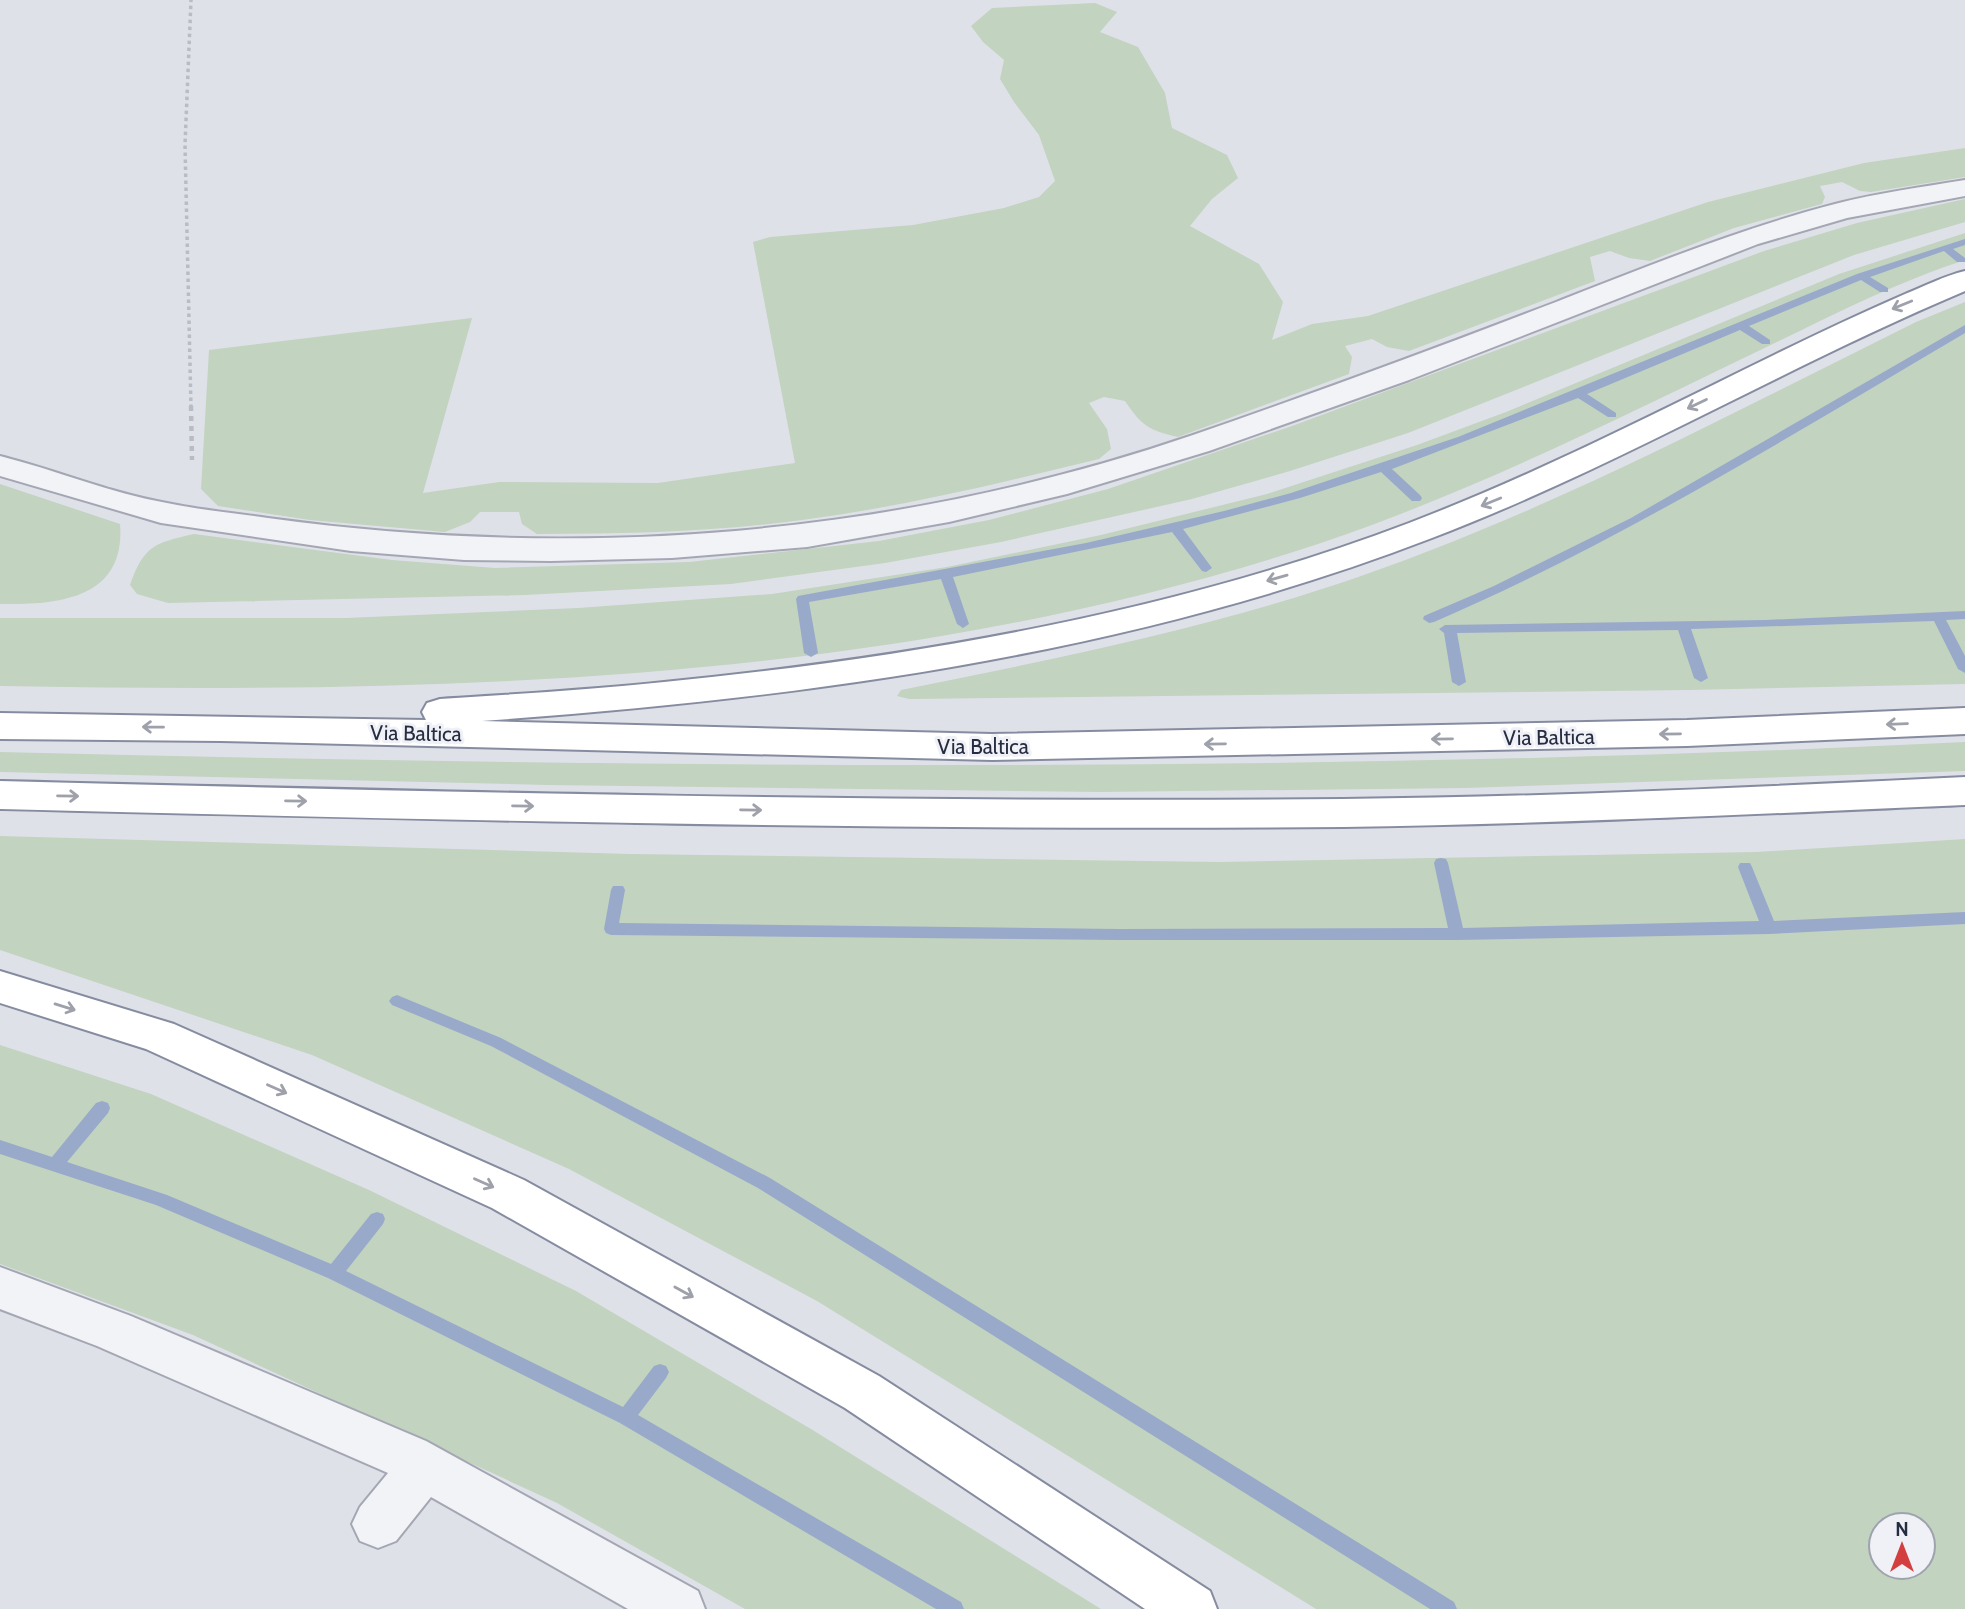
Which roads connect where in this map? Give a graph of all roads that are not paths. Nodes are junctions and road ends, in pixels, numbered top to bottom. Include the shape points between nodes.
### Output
1 (1965, 188) edge
2 (1965, 280) edge
3 (0, 466) edge
4 (1965, 721) edge
5 (0, 726) edge
6 (221, 728) junction
7 (1965, 791) edge
8 (0, 795) edge
9 (0, 987) edge
10 (0, 1288) edge
11 (425, 1466) junction
12 (378, 1524) dead end
13 (679, 1609) edge
14 (1191, 1609) edge

1 - 3 lane via 1843,210 1748,238 1398,373 1198,444 949,512 807,536 672,547 551,550 351,540 161,513
2 -> 6 highway via 1894,308 1531,485 1431,527 1293,574 1143,616 823,676 663,695
4 -> 6 highway, Via Baltica via 1687,733 992,747
6 -> 5 highway, Via Baltica
8 -> 7 highway via 1182,814 1544,809
9 -> 14 highway via 159,1036 508,1194 862,1392
10 - 11 lane via 114,1331
11 - 12 lane
11 - 13 lane

